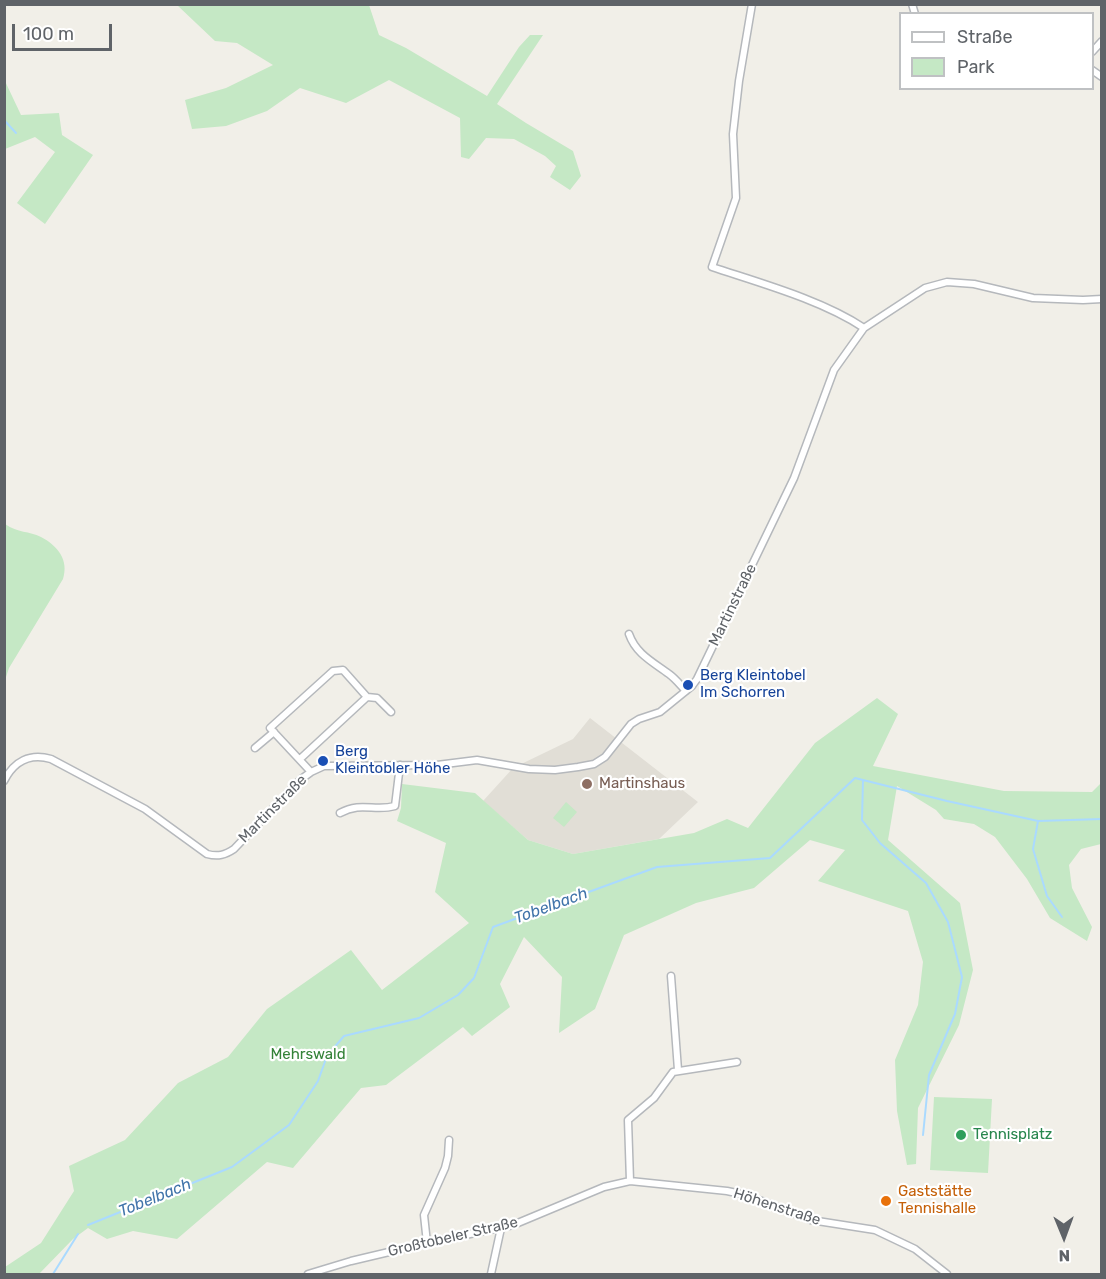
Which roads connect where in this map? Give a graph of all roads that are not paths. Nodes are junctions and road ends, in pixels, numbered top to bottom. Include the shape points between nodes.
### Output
1 (752, 4) edge
2 (1101, 299) edge
3 (864, 328) junction
4 (629, 634) dead end
5 (686, 691) junction
6 (366, 697) junction
7 (391, 712) dead end
8 (274, 732) junction
9 (255, 748) dead end
10 (300, 759) junction
11 (400, 765) junction
12 (310, 772) junction
13 (4, 781) edge
14 (340, 813) dead end
15 (671, 976) dead end
16 (737, 1062) dead end
17 (678, 1070) junction
18 (448, 1140) dead end
19 (630, 1181) junction
20 (501, 1227) junction
21 (427, 1243) junction
22 (308, 1275) edge
23 (491, 1275) edge
24 (946, 1275) edge

1 - 3 street via 734,134 736,198 712,267 752,278 848,317
2 - 3 street, Martinstraße via 1033,298 947,282 925,288
3 - 5 street, Martinstraße via 834,370 774,522 697,679
4 - 5 street via 648,660
5 - 11 street, Martinstraße via 657,714 631,724 605,757 594,764 555,770 477,760
6 - 7 street via 377,698
6 - 8 street via 343,670 333,671 270,728
6 - 10 street
8 - 9 street
8 - 10 street
10 - 12 street
11 - 12 street, Martinstraße via 337,764
11 - 14 street via 395,806 352,806
12 - 13 street, Martinstraße via 234,849 217,856 207,854 145,809 51,759 25,758
15 - 17 street
16 - 17 street
17 - 19 street via 654,1098 627,1120
18 - 21 street via 445,1168 424,1215
19 - 20 street, Großtobeler Straße via 604,1187
19 - 24 street, Höhenstraße via 727,1191 811,1220 875,1230 915,1249
20 - 21 street, Großtobeler Straße
20 - 23 street
21 - 22 street, Großtobeler Straße

